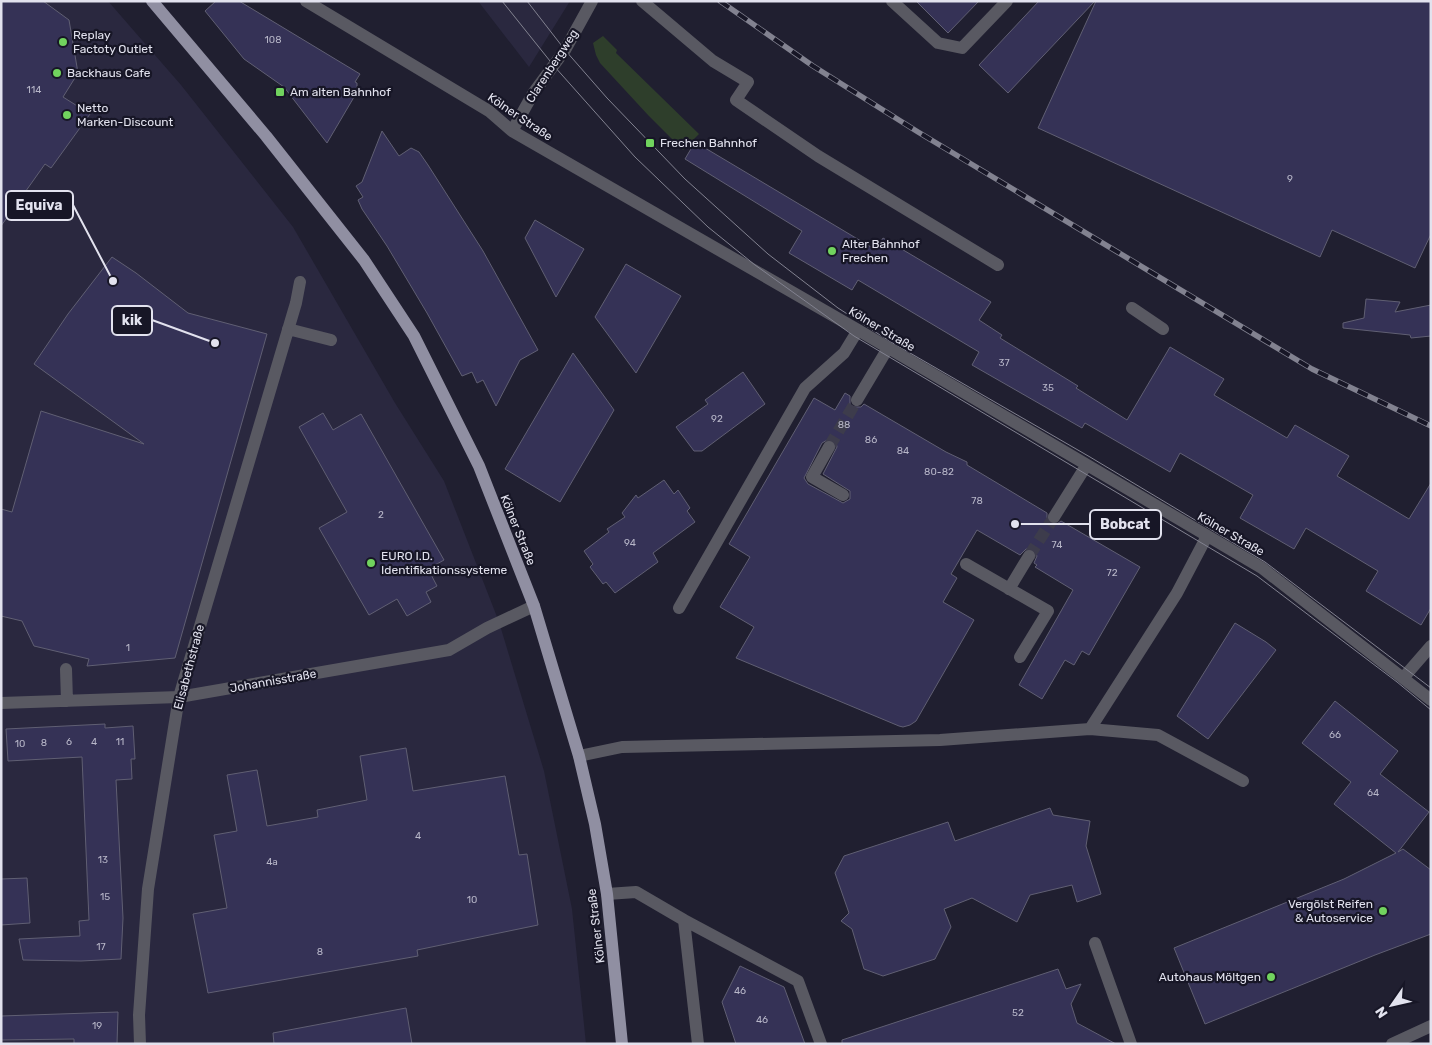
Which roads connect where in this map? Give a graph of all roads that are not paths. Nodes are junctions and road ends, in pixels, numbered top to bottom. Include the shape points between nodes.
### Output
1 (152, 1) edge
2 (306, 1) edge
3 (592, 1) edge
4 (642, 1) edge
5 (892, 1) edge
6 (1007, 1) edge
7 (512, 131) junction
8 (998, 265) dead end
9 (300, 282) dead end
10 (1132, 308) dead end
11 (288, 329) junction
12 (1163, 329) dead end
13 (858, 330) junction
14 (331, 340) dead end
15 (888, 348) junction
16 (857, 400) tunnel mouth
17 (829, 447) tunnel mouth
18 (1086, 466) junction
19 (843, 494) dead end
20 (1054, 517) tunnel mouth
21 (1207, 536) junction
22 (1029, 556) tunnel mouth
23 (966, 564) dead end
24 (1009, 588) junction
25 (534, 606) junction
26 (679, 608) dead end
27 (1431, 646) edge
28 (1020, 657) dead end
29 (66, 669) dead end
30 (1404, 677) junction
31 (178, 697) junction
32 (1431, 700) edge
33 (67, 701) junction
34 (1, 703) edge
35 (1090, 728) junction
36 (578, 756) junction
37 (1243, 781) dead end
38 (606, 894) junction
39 (684, 920) junction
40 (1095, 943) dead end
41 (1431, 1026) edge
42 (140, 1044) edge
43 (622, 1044) edge
44 (698, 1044) edge
45 (821, 1044) edge
46 (1131, 1044) edge
47 (1392, 1044) edge

1 - 25 main road, Kölner Straße via 338,225 414,336 478,466
2 - 7 street, Kölner Straße via 489,111
3 - 7 street, Clarenbergweg via 565,50 534,92
4 - 8 street via 713,61 748,82 736,100 818,156
5 - 6 street via 938,43 962,48
7 - 13 street, Kölner Straße
9 - 11 street, Elisabethstraße
10 - 12 street
11 - 14 street
11 - 31 street, Elisabethstraße
13 - 15 street, Kölner Straße
13 - 26 street via 844,353 805,388
15 - 16 street
15 - 18 street, Kölner Straße
17 - 19 street via 812,477
18 - 20 street
18 - 21 street, Kölner Straße
21 - 30 street, Kölner Straße via 1262,568
21 - 35 street via 1177,593
22 - 24 street
23 - 24 street
24 - 28 street via 1048,611
25 - 31 street, Johannisstraße via 449,650
25 - 36 main road, Kölner Straße
27 - 30 street
29 - 33 street
30 - 32 street, Kölner Straße
31 - 33 street, Johannisstraße
31 - 42 street, Elisabethstraße via 148,889 139,1014
33 - 34 street, Johannisstraße
35 - 36 street via 940,740 622,748
35 - 37 street via 1158,735
36 - 38 main road, Kölner Straße via 595,824
38 - 39 street via 636,892
38 - 43 main road, Kölner Straße
39 - 44 street
39 - 45 street via 798,981
40 - 46 street
41 - 47 street

